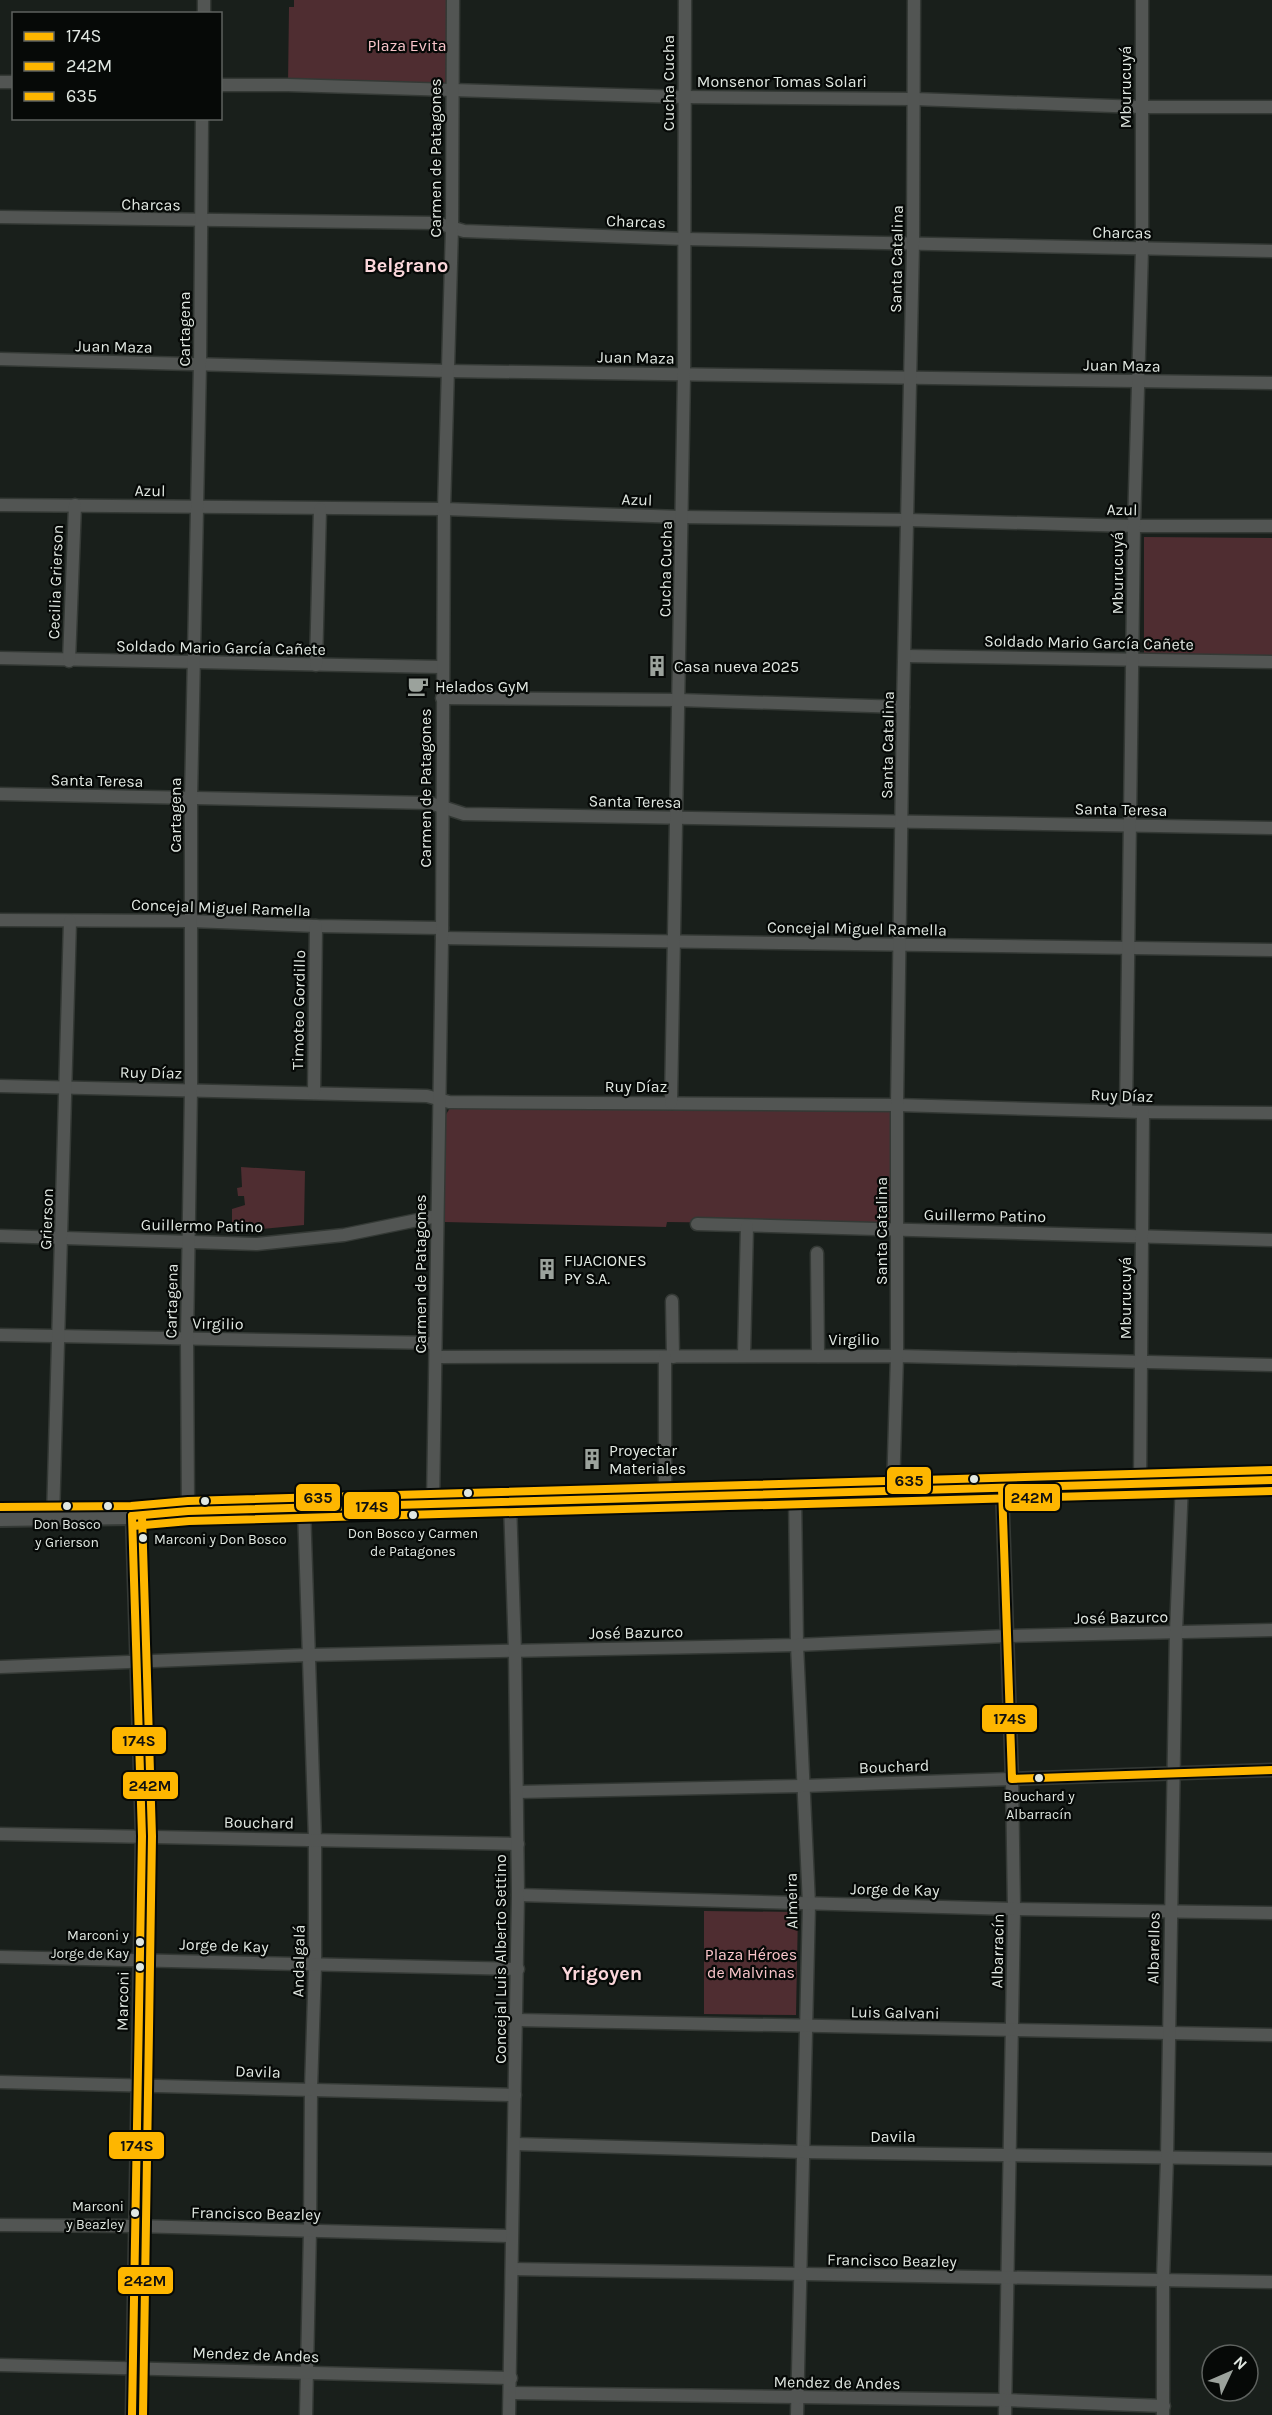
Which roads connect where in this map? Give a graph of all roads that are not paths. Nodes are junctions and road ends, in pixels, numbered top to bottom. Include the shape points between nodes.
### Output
1 (453, 0) edge
2 (685, 0) edge
3 (914, 0) edge
4 (1142, 0) edge
5 (222, 85) edge
6 (452, 91) junction
7 (685, 97) junction
8 (914, 99) junction
9 (1142, 107) junction
10 (1272, 107) edge
11 (202, 120) edge
12 (0, 217) edge
13 (200, 221) junction
14 (452, 228) junction
15 (685, 239) junction
16 (913, 244) junction
17 (1142, 249) junction
18 (1272, 251) edge
19 (0, 359) edge
20 (200, 364) junction
21 (449, 370) junction
22 (684, 374) junction
23 (909, 378) junction
24 (1137, 382) junction
25 (1272, 383) edge
26 (0, 505) edge
27 (75, 505) junction
28 (197, 507) junction
29 (444, 508) junction
30 (320, 509) junction
31 (682, 517) junction
32 (908, 520) junction
33 (1134, 526) junction
34 (1272, 526) edge
35 (905, 656) junction
36 (0, 658) edge
37 (1132, 659) junction
38 (69, 661) junction
39 (194, 662) junction
40 (1272, 662) edge
41 (316, 665) junction
42 (442, 667) junction
43 (442, 698) junction
44 (679, 700) junction
45 (903, 707) junction
46 (0, 794) edge
47 (191, 798) junction
48 (441, 807) junction
49 (677, 818) junction
50 (903, 821) junction
51 (1130, 825) junction
52 (1272, 828) edge
53 (0, 920) edge
54 (70, 921) junction
55 (191, 921) junction
56 (316, 926) junction
57 (442, 933) junction
58 (674, 943) junction
59 (900, 945) junction
60 (1129, 950) junction
61 (1272, 950) edge
62 (0, 1086) edge
63 (66, 1087) junction
64 (191, 1089) junction
65 (314, 1093) junction
66 (439, 1099) junction
67 (670, 1103) junction
68 (897, 1105) junction
69 (1126, 1111) junction
70 (1143, 1112) junction
71 (1272, 1113) edge
72 (437, 1216) junction
73 (697, 1224) dead end
74 (747, 1226) junction
75 (898, 1230) junction
76 (1141, 1235) junction
77 (0, 1236) edge
78 (62, 1237) junction
79 (1272, 1240) edge
80 (189, 1243) junction
81 (817, 1253) dead end
82 (672, 1301) dead end
83 (0, 1335) edge
84 (58, 1335) junction
85 (187, 1339) junction
86 (435, 1343) junction
87 (744, 1355) junction
88 (818, 1356) junction
89 (897, 1356) junction
90 (436, 1357) junction
91 (669, 1357) junction
92 (1141, 1360) junction
93 (1272, 1365) edge
94 (1272, 1480) edge
95 (1182, 1482) junction
96 (1140, 1483) junction
97 (1002, 1488) junction
98 (893, 1491) junction
99 (795, 1494) junction
100 (665, 1497) junction
101 (510, 1503) junction
102 (433, 1504) junction
103 (304, 1508) junction
104 (188, 1511) junction
105 (132, 1516) junction
106 (0, 1518) edge
107 (53, 1518) junction
108 (1272, 1630) edge
109 (1176, 1632) junction
110 (1007, 1636) junction
111 (797, 1645) junction
112 (515, 1652) junction
113 (308, 1655) junction
114 (137, 1663) junction
115 (0, 1666) edge
116 (1272, 1770) edge
117 (1174, 1773) junction
118 (1012, 1779) junction
119 (802, 1786) junction
120 (517, 1792) junction
121 (0, 1834) edge
122 (142, 1836) junction
123 (315, 1840) junction
124 (518, 1844) junction
125 (518, 1895) junction
126 (809, 1904) junction
127 (1014, 1909) junction
128 (1171, 1910) junction
129 (1272, 1913) edge
130 (0, 1957) edge
131 (139, 1959) junction
132 (315, 1965) junction
133 (518, 1969) junction
134 (518, 2020) junction
135 (807, 2027) junction
136 (1011, 2031) junction
137 (1168, 2033) junction
138 (1272, 2035) edge
139 (0, 2082) edge
140 (136, 2084) junction
141 (311, 2089) junction
142 (515, 2095) junction
143 (514, 2144) junction
144 (804, 2152) junction
145 (1009, 2153) junction
146 (1167, 2158) junction
147 (1272, 2159) edge
148 (0, 2225) edge
149 (134, 2226) junction
150 (310, 2230) junction
151 (511, 2236) junction
152 (512, 2269) junction
153 (801, 2275) junction
154 (1007, 2278) junction
155 (1163, 2279) junction
156 (1272, 2282) edge
157 (0, 2365) edge
158 (134, 2367) junction
159 (307, 2372) junction
160 (511, 2378) junction
161 (510, 2393) junction
162 (797, 2398) junction
163 (1005, 2400) junction
164 (1163, 2411) edge
165 (132, 2415) edge
166 (306, 2415) edge
167 (509, 2415) edge
168 (797, 2415) edge
169 (1005, 2415) edge

1 - 6 street, Carmen de Patagones
2 - 7 street, Cucha Cucha
3 - 8 street, Santa Catalina
4 - 9 street, Mburucuyá
5 - 6 street, Monsenor Tomas Solari
6 - 7 street, Monsenor Tomas Solari
6 - 14 street, Carmen de Patagones
7 - 8 street, Monsenor Tomas Solari
7 - 15 street, Cucha Cucha
8 - 9 street, Monsenor Tomas Solari
8 - 16 street, Santa Catalina
9 - 10 street, Monsenor Tomas Solari
9 - 17 street, Mburucuyá
11 - 13 street, Cartagena
12 - 13 street, Charcas
13 - 14 street, Charcas via 437,223
13 - 20 street, Cartagena
14 - 15 street, Charcas
14 - 21 street, Carmen de Patagones
15 - 16 street, Charcas
15 - 22 street, Cucha Cucha
16 - 17 street, Charcas
16 - 23 street, Santa Catalina
17 - 18 street, Charcas
17 - 24 street, Mburucuyá
19 - 20 street, Juan Maza
20 - 21 street, Juan Maza
20 - 28 street, Cartagena
21 - 22 street, Juan Maza
21 - 29 street, Carmen de Patagones
22 - 23 street, Juan Maza
22 - 31 street, Cucha Cucha
23 - 24 street, Juan Maza
23 - 32 street, Santa Catalina
24 - 25 street, Juan Maza
24 - 33 street, Mburucuyá
26 - 27 street, Azul
27 - 28 street, Azul
27 - 38 street, Cecilia Grierson
28 - 30 street, Azul
28 - 39 street, Cartagena
29 - 30 street, Azul
29 - 31 street, Azul
29 - 42 street, Carmen de Patagones
30 - 41 street
31 - 32 street, Azul
31 - 44 street, Cucha Cucha
32 - 33 street, Azul
32 - 35 street, Santa Catalina
33 - 34 street, Azul
33 - 37 street, Mburucuyá
35 - 37 street, Soldado Mario García Cañete
35 - 45 street, Santa Catalina
36 - 38 street, Soldado Mario García Cañete
37 - 40 street, Soldado Mario García Cañete
37 - 51 street, Mburucuyá
38 - 39 street, Soldado Mario García Cañete
39 - 41 street, Soldado Mario García Cañete
39 - 47 street, Cartagena
41 - 42 street, Soldado Mario García Cañete
42 - 43 street, Carmen de Patagones
43 - 44 street
43 - 48 street, Carmen de Patagones
44 - 45 street
44 - 49 street, Cucha Cucha
45 - 50 street, Santa Catalina
46 - 47 street, Santa Teresa
47 - 48 street, Santa Teresa via 430,803
47 - 55 street, Cartagena
48 - 49 street, Santa Teresa via 464,814
48 - 57 street, Carmen de Patagones
49 - 50 street, Santa Teresa
49 - 58 street, Cucha Cucha
50 - 51 street, Santa Teresa
50 - 59 street, Santa Catalina
51 - 52 street, Santa Teresa
51 - 60 street, Mburucuyá
53 - 54 street, Concejal Miguel Ramella
54 - 55 street, Concejal Miguel Ramella
54 - 63 street, Grierson
55 - 56 street, Concejal Miguel Ramella
55 - 64 street, Cartagena
56 - 57 street, Concejal Miguel Ramella
56 - 65 street, Timoteo Gordillo
57 - 58 street, Concejal Miguel Ramella
57 - 66 street, Carmen de Patagones
58 - 59 street, Concejal Miguel Ramella
58 - 67 street, Cucha Cucha
59 - 60 street, Concejal Miguel Ramella
59 - 68 street, Santa Catalina
60 - 61 street, Concejal Miguel Ramella
60 - 69 street, Mburucuyá
62 - 63 street, Ruy Díaz
63 - 64 street, Ruy Díaz
63 - 78 street, Grierson
64 - 65 street, Ruy Díaz
64 - 80 street, Cartagena
65 - 66 street, Ruy Díaz
66 - 67 street, Ruy Díaz
66 - 72 street, Carmen de Patagones
67 - 68 street, Ruy Díaz
68 - 69 street, Ruy Díaz
68 - 75 street, Santa Catalina
69 - 70 street, Ruy Díaz
70 - 71 street, Ruy Díaz
70 - 76 street, Mburucuyá
72 - 80 street, Guillermo Patino via 344,1234 257,1244
72 - 86 street, Carmen de Patagones
73 - 74 street, Guillermo Patino
74 - 75 street, Guillermo Patino
74 - 87 street
75 - 76 street, Guillermo Patino
75 - 89 street, Santa Catalina
76 - 79 street, Guillermo Patino
76 - 92 street, Mburucuyá
77 - 78 street, Guillermo Patino
78 - 80 street, Guillermo Patino
78 - 84 street, Grierson
80 - 85 street, Cartagena
81 - 88 street
82 - 91 street
83 - 84 street, Virgilio
84 - 85 street, Virgilio
84 - 107 street, Grierson
85 - 86 street, Virgilio
85 - 104 street, Cartagena
86 - 90 street, Carmen de Patagones
87 - 88 street, Virgilio
87 - 91 street, Virgilio
88 - 89 street, Virgilio
89 - 92 street, Virgilio
89 - 98 street, Santa Catalina
90 - 91 street, Virgilio
90 - 102 street, Carmen de Patagones
91 - 100 street
92 - 93 street, Virgilio
92 - 96 street, Mburucuyá
94 - 95 main road
95 - 96 main road
95 - 109 street, Albarellos
96 - 97 main road
97 - 98 main road
97 - 110 street, Albarracín
98 - 99 main road
99 - 100 main road
99 - 111 street, Almeira
100 - 101 main road
101 - 102 main road
101 - 112 street, Concejal Luis Alberto Settino
102 - 103 main road
103 - 104 main road
103 - 113 street, Andalgalá
104 - 105 main road
105 - 107 main road
105 - 114 street, Marconi
106 - 107 main road
108 - 109 street, José Bazurco
109 - 110 street, José Bazurco
109 - 117 street, Albarellos
110 - 111 street, José Bazurco
110 - 118 street, Albarracín
111 - 112 street, José Bazurco
111 - 119 street, Almeira
112 - 113 street, José Bazurco
112 - 120 street, Concejal Luis Alberto Settino
113 - 114 street, José Bazurco
113 - 123 street, Andalgalá
114 - 115 street, José Bazurco
114 - 122 street, Marconi
116 - 117 street, Bouchard
117 - 118 street, Bouchard
117 - 128 street, Albarellos
118 - 119 street, Bouchard
118 - 127 street, Albarracín
119 - 120 street, Bouchard
119 - 126 street, Almeira
120 - 124 street, Concejal Luis Alberto Settino
121 - 122 street, Bouchard
122 - 123 street, Bouchard
122 - 131 street, Marconi
123 - 124 street, Bouchard
123 - 132 street, Andalgalá
124 - 125 street, Concejal Luis Alberto Settino
125 - 126 street, Jorge de Kay
125 - 133 street, Concejal Luis Alberto Settino
126 - 127 street, Jorge de Kay
126 - 135 street, Almeira
127 - 128 street, Jorge de Kay
127 - 136 street, Albarracín
128 - 129 street, Jorge de Kay
128 - 137 street, Albarellos
130 - 131 street, Jorge de Kay
131 - 132 street, Jorge de Kay
131 - 140 street, Marconi
132 - 133 street, Jorge de Kay
132 - 141 street, Andalgalá
133 - 134 street, Concejal Luis Alberto Settino
134 - 135 street, Luis Galvani
134 - 142 street, Concejal Luis Alberto Settino
135 - 136 street, Luis Galvani
135 - 144 street, Almeira
136 - 137 street, Luis Galvani
136 - 145 street, Albarracín
137 - 138 street, Luis Galvani
137 - 146 street, Albarellos
139 - 140 street, Davila
140 - 141 street, Davila
140 - 149 street, Marconi
141 - 142 street, Davila
141 - 150 street, Andalgalá
142 - 143 street, Concejal Luis Alberto Settino
143 - 144 street, Davila
143 - 151 street, Concejal Luis Alberto Settino
144 - 145 street, Davila
144 - 153 street, Almeira
145 - 146 street, Davila
145 - 154 street, Albarracín
146 - 147 street, Davila
146 - 155 street, Albarellos
148 - 149 street, Francisco Beazley
149 - 150 street, Francisco Beazley
149 - 158 street, Marconi
150 - 151 street, Francisco Beazley
150 - 159 street, Andalgalá
151 - 152 street, Concejal Luis Alberto Settino
152 - 153 street, Francisco Beazley
152 - 160 street, Concejal Luis Alberto Settino
153 - 154 street, Francisco Beazley
153 - 162 street, Almeira
154 - 155 street, Francisco Beazley
154 - 163 street, Albarracín
155 - 156 street, Francisco Beazley
155 - 164 street, Albarellos
157 - 158 street, Mendez de Andes
158 - 159 street, Mendez de Andes
158 - 165 street, Marconi
159 - 160 street, Mendez de Andes
159 - 166 street, Andalgalá
160 - 161 street, Concejal Luis Alberto Settino
161 - 162 street, Mendez de Andes
161 - 167 street, Concejal Luis Alberto Settino
162 - 163 street, Mendez de Andes
162 - 168 street, Almeira
163 - 164 street, Mendez de Andes
163 - 169 street, Albarracín

